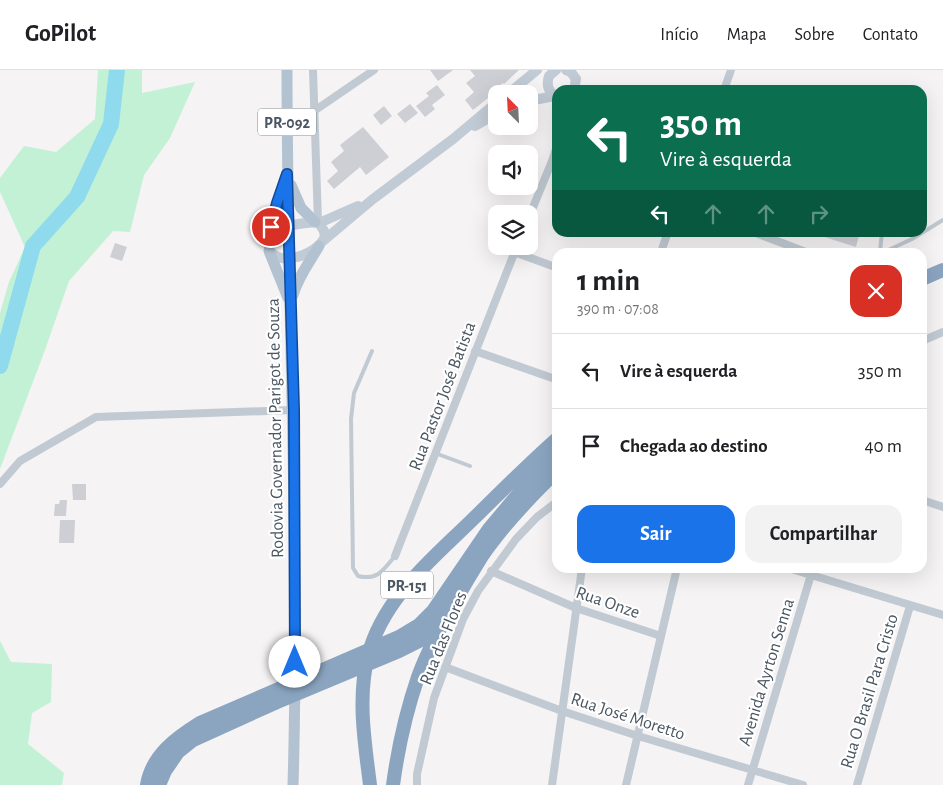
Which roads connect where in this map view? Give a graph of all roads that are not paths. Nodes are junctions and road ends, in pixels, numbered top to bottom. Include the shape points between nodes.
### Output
1 (287, 70) edge
2 (313, 70) edge
3 (374, 70) edge
4 (537, 70) edge
5 (566, 70) edge
6 (582, 70) edge
7 (731, 70) edge
8 (552, 71) edge
9 (519, 85) edge
10 (574, 85) edge
11 (576, 85) edge
12 (726, 85) edge
13 (552, 94) edge
14 (552, 99) edge
15 (538, 100) edge
16 (488, 110) edge
17 (314, 111) junction
18 (488, 119) edge
19 (453, 139) junction
20 (552, 168) edge
21 (287, 174) junction
22 (372, 199) junction
23 (535, 205) edge
24 (943, 220) edge
25 (317, 222) junction
26 (288, 226) junction
27 (927, 230) edge
28 (765, 237) edge
29 (779, 237) edge
30 (915, 237) edge
31 (777, 242) junction
32 (321, 244) junction
33 (269, 245) junction
34 (791, 248) edge
35 (891, 248) edge
36 (513, 255) edge
37 (529, 255) edge
38 (289, 258) junction
39 (552, 265) edge
40 (943, 270) edge
41 (927, 277) edge
42 (290, 304) junction
43 (943, 332) edge
44 (927, 339) edge
45 (372, 351) dead end
46 (476, 351) junction
47 (552, 378) edge
48 (294, 410) junction
49 (552, 443) edge
50 (436, 454) junction
51 (552, 461) edge
52 (470, 466) dead end
53 (552, 476) edge
54 (0, 484) edge
55 (927, 502) edge
56 (552, 506) edge
57 (943, 507) edge
58 (482, 555) junction
59 (395, 556) joint
60 (491, 572) junction
61 (581, 573) edge
62 (676, 573) edge
63 (811, 573) edge
64 (818, 573) edge
65 (910, 606) junction
66 (576, 608) junction
67 (943, 616) edge
68 (661, 636) junction
69 (399, 644) junction
70 (445, 667) junction
71 (278, 695) junction
72 (562, 711) junction
73 (638, 736) junction
74 (753, 770) junction
75 (147, 785) edge
76 (159, 785) edge
77 (293, 785) edge
78 (370, 785) edge
79 (393, 785) edge
80 (417, 785) edge
81 (552, 785) edge
82 (626, 785) edge
83 (748, 785) edge
84 (804, 785) edge
85 (857, 785) edge

1 - 21 main road, Rodovia Governador Parigot de Souza / PR-092
2 - 17 street
3 - 17 street
4 - 9 street
5 - 10 street via 571,72
6 - 11 street
7 - 12 street
8 - 13 street via 547,87
14 - 15 street
16 - 19 street
17 - 25 street
18 - 19 street
19 - 22 street
20 - 23 street
21 - 25 main road via 297,202 305,214
21 - 26 main road, Rodovia Governador Parigot de Souza / PR-092
21 - 33 main road via 277,203
22 - 25 street
22 - 32 street
24 - 27 lane
25 - 26 street
25 - 32 street via 324,231
26 - 33 street via 279,229
26 - 38 main road, Rodovia Governador Parigot de Souza / PR-092
28 - 31 street
29 - 31 street
30 - 35 lane
31 - 34 street
32 - 38 street
32 - 42 main road via 296,284
33 - 38 street via 278,258
33 - 42 main road
36 - 46 street, Rua Pastor José Batista
37 - 39 street
38 - 42 main road, Rodovia Governador Parigot de Souza / PR-092
40 - 41 highway
42 - 48 main road, Rodovia Governador Parigot de Souza / PR-092
43 - 44 street
45 - 59 lane via 354,393 351,420 353,568 358,576 368,579 378,575
46 - 47 street
46 - 50 street, Rua Pastor José Batista
48 - 54 street via 96,417 20,461
48 - 77 main road, Rodovia Governador Parigot de Souza / PR-092
49 - 78 highway, PR-151 via 416,574 384,617 368,657 364,684
50 - 52 lane
50 - 59 street, Rua Pastor José Batista
51 - 69 highway, PR-151 via 494,523 433,611
53 - 58 highway, PR-151 via 527,500
55 - 57 street
56 - 60 street, Rua das Flores via 516,539
58 - 69 highway, PR-151 via 429,632 419,641
58 - 79 highway, PR-151 via 446,616 419,675 408,709
60 - 66 street, Rua Onze
60 - 70 street, Rua das Flores via 463,619
61 - 66 street
62 - 68 street
63 - 74 street, Avenida Ayrton Senna
64 - 65 street
65 - 67 street
65 - 85 street, Rua O Brasil Para Cristo
66 - 68 street, Rua Onze
66 - 72 street
68 - 73 street
69 - 71 highway, PR-151
70 - 72 street, Rua José Moretto
70 - 80 street, Rua das Flores via 434,698
71 - 75 highway, PR-151 via 200,723 178,737 152,767
71 - 76 highway, PR-151 via 193,740 178,752
72 - 73 street, Rua José Moretto
72 - 81 street
73 - 74 street, Rua José Moretto
73 - 82 street
74 - 83 street, Avenida Ayrton Senna
74 - 84 street, Rua José Moretto

